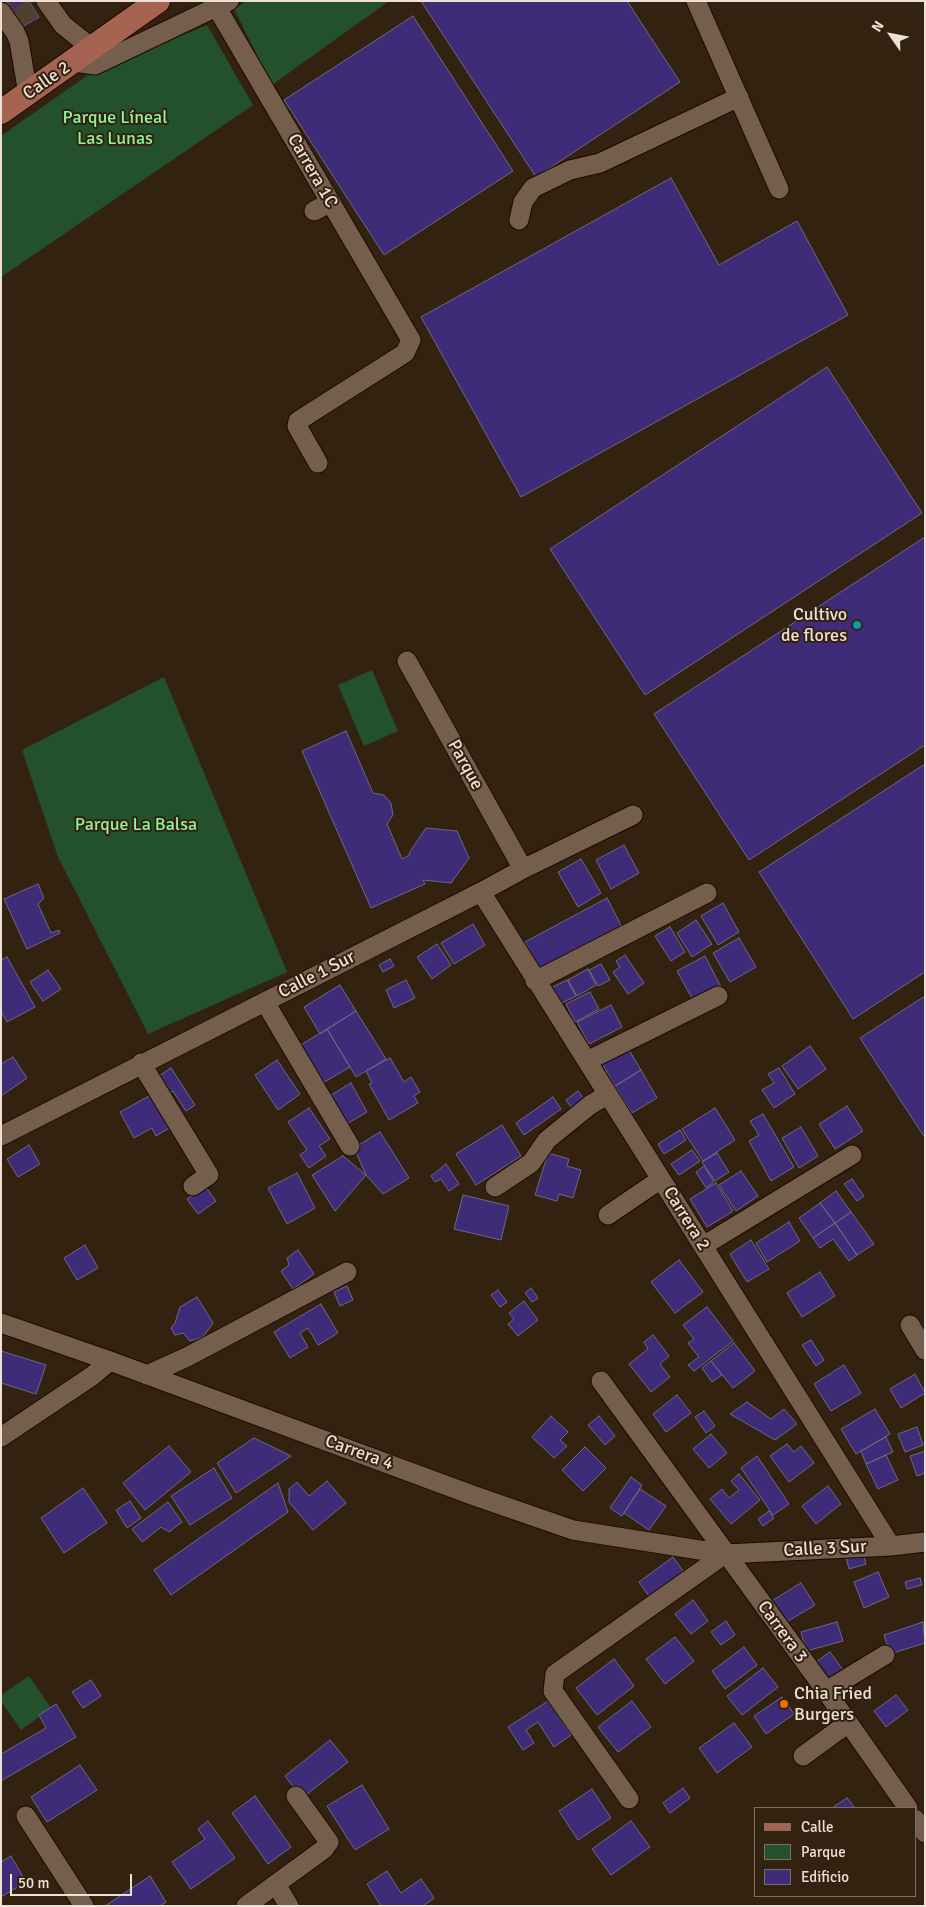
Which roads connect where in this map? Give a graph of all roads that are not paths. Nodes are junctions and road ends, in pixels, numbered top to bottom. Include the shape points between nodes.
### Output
1 (158, 1) edge
2 (696, 1) edge
3 (7, 2) tunnel mouth
4 (41, 3) edge
5 (220, 4) edge
6 (1, 6) edge
7 (9, 17) edge
8 (83, 55) junction
9 (28, 94) junction
10 (740, 97) junction
11 (1, 112) edge
12 (779, 189) dead end
13 (331, 202) junction
14 (314, 211) dead end
15 (519, 220) dead end
16 (318, 463) dead end
17 (407, 661) dead end
18 (633, 814) dead end
19 (523, 869) junction
20 (481, 892) junction
21 (707, 893) dead end
22 (535, 981) junction
23 (718, 996) dead end
24 (264, 1002) junction
25 (586, 1061) junction
26 (141, 1063) junction
27 (607, 1095) junction
28 (1, 1136) edge
29 (350, 1146) dead end
30 (852, 1155) dead end
31 (661, 1179) junction
32 (193, 1186) dead end
33 (495, 1188) dead end
34 (608, 1215) dead end
35 (704, 1246) junction
36 (347, 1272) dead end
37 (1, 1323) edge
38 (910, 1324) dead end
39 (925, 1350) edge
40 (110, 1361) junction
41 (147, 1375) junction
42 (601, 1381) dead end
43 (1, 1437) edge
44 (925, 1542) edge
45 (892, 1546) junction
46 (725, 1554) junction
47 (884, 1655) dead end
48 (826, 1692) junction
49 (848, 1723) junction
50 (803, 1756) dead end
51 (296, 1796) dead end
52 (629, 1799) dead end
53 (907, 1807) edge
54 (26, 1816) dead end
55 (916, 1820) edge
56 (925, 1833) edge
57 (276, 1884) junction
58 (84, 1906) edge
59 (246, 1906) edge
60 (289, 1906) edge

1 - 8 main road, Calle 2
2 - 10 street
3 - 6 street
4 - 8 street via 63,25
5 - 8 street via 94,65
5 - 13 street, Carrera 1C
7 - 9 street via 22,51
8 - 9 main road, Calle 2
9 - 11 main road, Calle 2
10 - 12 street
10 - 15 street via 600,163 570,170 533,188 523,202
13 - 14 street
13 - 16 street, Carrera 1C via 411,340 405,353 298,421 297,426
17 - 19 street, Parque
18 - 19 street, Calle 1 Sur
19 - 20 street, Calle 1 Sur
20 - 22 street, Carrera 2
20 - 24 street, Calle 1 Sur
21 - 22 street
22 - 25 street, Carrera 2
23 - 25 street
24 - 26 street, Calle 1 Sur
24 - 29 street
25 - 27 street, Carrera 2
26 - 28 street, Calle 1 Sur
26 - 32 street via 209,1175
27 - 31 street, Carrera 2
27 - 33 street via 547,1140 532,1163
30 - 35 street
31 - 34 street
31 - 35 street, Carrera 2
35 - 45 street, Carrera 2
36 - 41 street
37 - 40 street, Carrera 4
38 - 39 street
40 - 41 street, Carrera 4
40 - 43 street
41 - 46 street, Carrera 4 via 574,1530
42 - 46 street, Carrera 3
44 - 45 street, Calle 3 Sur
45 - 46 street, Calle 3 Sur
46 - 48 street, Carrera 3
46 - 52 street via 555,1674 553,1690
47 - 48 street
48 - 49 street, Carrera 3
49 - 50 street
49 - 53 street, Carrera 3
51 - 57 street via 328,1839 327,1845
54 - 58 street
55 - 56 street
57 - 59 street
57 - 60 street

